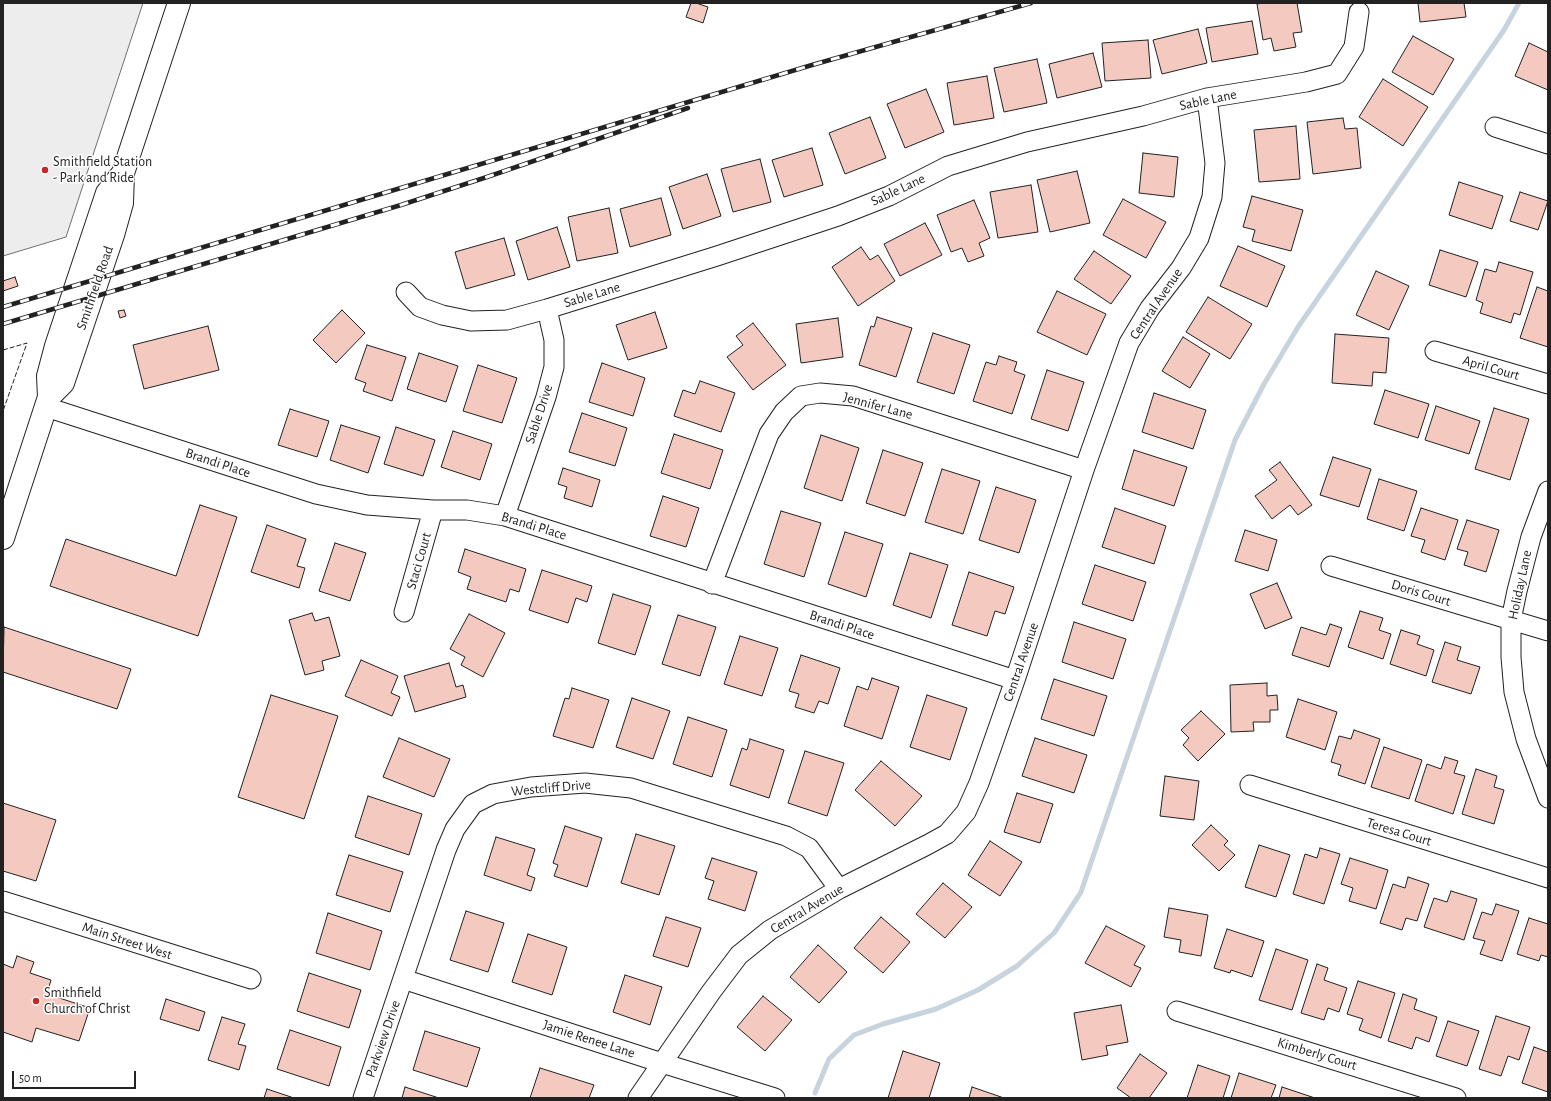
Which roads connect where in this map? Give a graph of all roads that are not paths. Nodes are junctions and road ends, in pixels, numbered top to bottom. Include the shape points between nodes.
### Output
1 (179, 3) edge
2 (1359, 12) dead end
3 (1207, 98) junction
4 (1495, 127) dead end
5 (1548, 144) edge
6 (406, 292) dead end
7 (547, 309) junction
8 (1434, 352) dead end
9 (1548, 384) edge
10 (47, 402) junction
11 (1084, 470) junction
12 (1548, 490) edge
13 (433, 510) junction
14 (505, 516) junction
15 (3, 538) edge
16 (1332, 566) dead end
17 (712, 584) junction
18 (404, 612) dead end
19 (1511, 620) junction
20 (1548, 631) edge
21 (1015, 680) junction
22 (1250, 785) dead end
23 (1548, 798) edge
24 (1548, 878) edge
25 (839, 889) junction
26 (3, 901) edge
27 (251, 979) dead end
28 (403, 979) junction
29 (1177, 1011) dead end
30 (662, 1063) junction
31 (363, 1098) edge
32 (638, 1098) edge
33 (775, 1098) edge
34 (1456, 1098) edge

1 - 10 main road, Smithfield Road via 123,173 122,203 113,235 63,383
2 - 3 street, Sable Lane via 1354,47 1337,74 1306,82
3 - 7 street, Sable Lane via 1143,116 1027,142 948,166 889,196 838,216
3 - 11 street, Central Avenue via 1215,162 1212,197 1199,238 1129,343
4 - 5 street
6 - 7 street, Sable Lane via 420,307 471,321 507,320
7 - 14 street, Sable Drive via 554,340 554,367
8 - 9 street, April Court
10 - 13 street, Brandi Place via 316,494 368,505
10 - 15 main road, Smithfield Road
11 - 17 street, Jennifer Lane via 853,396 820,393 801,396 784,412 769,434
11 - 21 street, Central Avenue
12 - 19 street, Holiday Lane via 1531,537
13 - 14 street, Brandi Place via 467,510
13 - 18 street, Staci Court
14 - 17 street, Brandi Place
16 - 19 street, Doris Court
17 - 21 street, Brandi Place
19 - 20 street, Doris Court
19 - 23 street, Holiday Lane via 1514,692 1526,739
21 - 25 street, Central Avenue via 966,812 947,834
22 - 24 street, Teresa Court
25 - 28 street, Westcliff Drive via 809,848 786,836 631,788 585,783 531,787 493,794 473,804 455,828
25 - 30 street, Central Avenue via 770,930 739,955
26 - 27 street, Main Street West
28 - 30 street, Jamie Renee Lane
28 - 31 street, Parkview Drive
29 - 34 street, Kimberly Court
30 - 32 street, Central Avenue
30 - 33 street, Jamie Renee Lane

